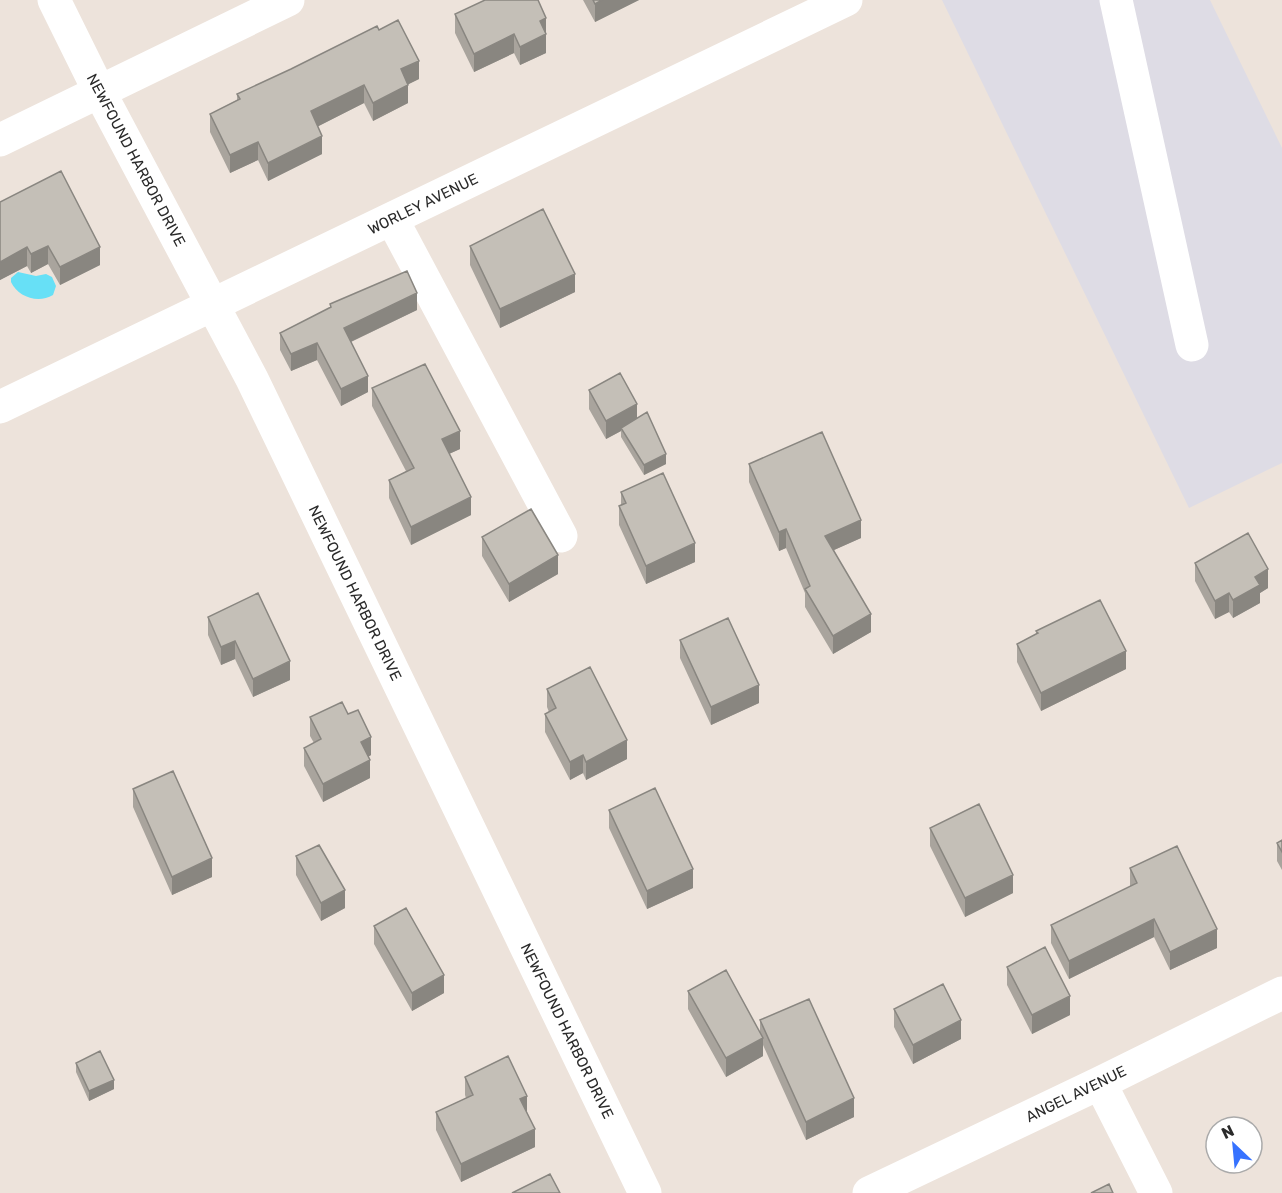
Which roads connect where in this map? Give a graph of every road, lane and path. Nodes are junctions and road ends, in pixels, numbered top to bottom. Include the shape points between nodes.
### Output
1 (54, 0) edge
2 (288, 0) edge
3 (846, 0) edge
4 (1116, 0) edge
5 (99, 91) junction
6 (0, 140) edge
7 (392, 219) junction
8 (213, 305) junction
9 (1192, 345) dead end
10 (0, 407) edge
11 (561, 536) dead end
12 (1282, 993) edge
13 (1100, 1083) junction
14 (645, 1193) edge
15 (869, 1193) edge
16 (1156, 1193) edge

1 - 5 street, NEWFOUND HARBOR DRIVE
2 - 5 street
3 - 7 street, WORLEY AVENUE
4 - 9 street
5 - 6 street
5 - 8 street, NEWFOUND HARBOR DRIVE
7 - 8 street, WORLEY AVENUE
7 - 11 street
8 - 10 street, WORLEY AVENUE
8 - 14 street, NEWFOUND HARBOR DRIVE
12 - 13 street, ANGEL AVENUE
13 - 15 street, ANGEL AVENUE
13 - 16 street

